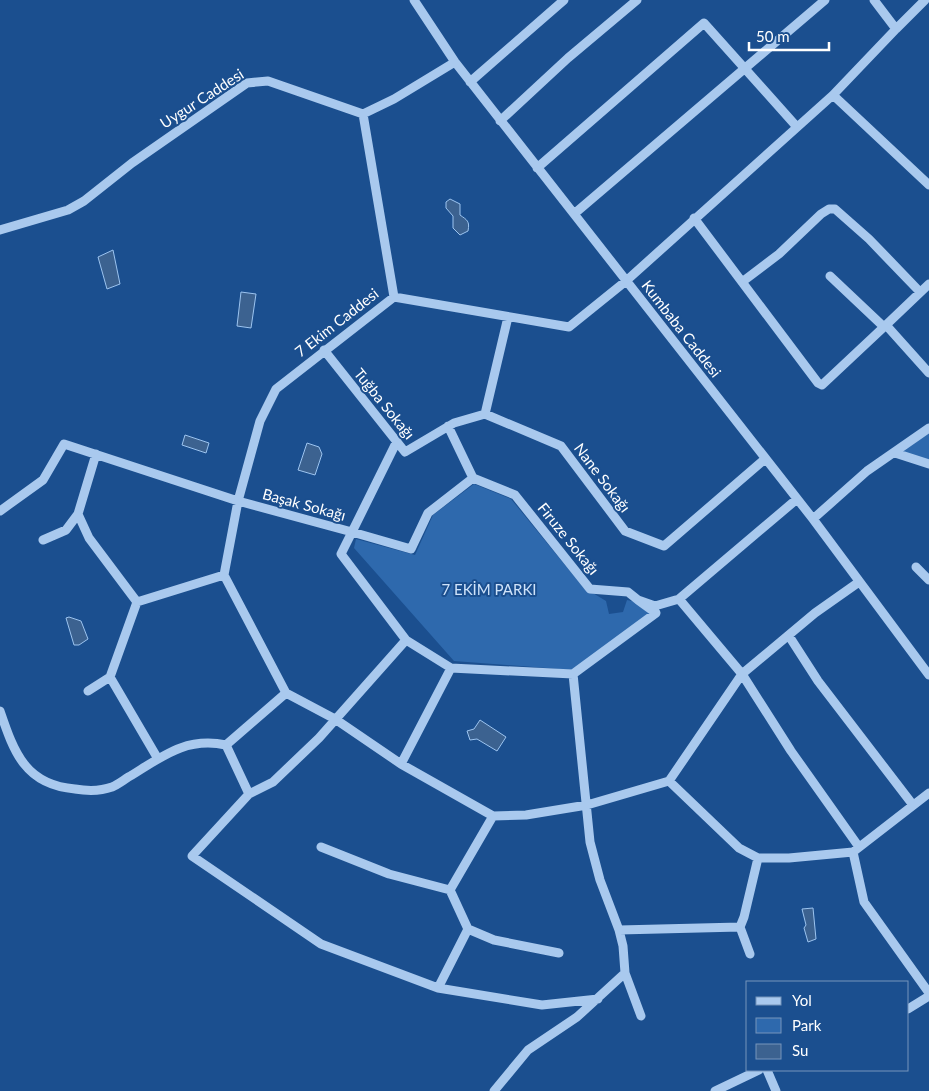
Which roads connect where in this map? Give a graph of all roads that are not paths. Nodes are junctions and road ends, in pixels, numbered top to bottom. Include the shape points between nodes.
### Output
1 (414, 0) edge
2 (564, 0) edge
3 (637, 0) edge
4 (825, 0) edge
5 (874, 0) edge
6 (926, 0) edge
7 (896, 29) junction
8 (455, 62) junction
9 (744, 68) junction
10 (470, 82) junction
11 (833, 95) junction
12 (363, 114) junction
13 (500, 121) junction
14 (797, 127) junction
15 (537, 168) junction
16 (929, 185) edge
17 (574, 214) junction
18 (694, 218) junction
19 (0, 230) edge
20 (830, 276) dead end
21 (626, 281) junction
22 (742, 282) junction
23 (929, 284) edge
24 (920, 292) junction
25 (394, 297) junction
26 (508, 317) junction
27 (885, 326) junction
28 (324, 350) junction
29 (929, 373) edge
30 (485, 414) junction
31 (448, 426) junction
32 (929, 428) edge
33 (397, 441) junction
34 (895, 453) junction
35 (96, 454) junction
36 (765, 459) junction
37 (929, 464) edge
38 (473, 478) junction
39 (797, 499) junction
40 (238, 501) junction
41 (0, 511) edge
42 (78, 514) junction
43 (812, 519) junction
44 (352, 532) junction
45 (43, 540) dead end
46 (916, 567) dead end
47 (224, 575) junction
48 (929, 580) edge
49 (859, 582) junction
50 (638, 600) junction
51 (679, 600) junction
52 (137, 602) junction
53 (789, 636) junction
54 (406, 640) junction
55 (451, 668) junction
56 (573, 674) junction
57 (742, 674) junction
58 (929, 674) edge
59 (110, 677) junction
60 (88, 690) dead end
61 (286, 693) junction
62 (0, 711) edge
63 (335, 719) junction
64 (226, 745) junction
65 (158, 759) junction
66 (401, 764) junction
67 (669, 781) junction
68 (929, 793) edge
69 (249, 794) junction
70 (587, 805) junction
71 (913, 805) junction
72 (494, 816) junction
73 (321, 847) dead end
74 (856, 850) junction
75 (758, 858) junction
76 (450, 890) junction
77 (740, 928) junction
78 (468, 929) junction
79 (619, 930) junction
80 (559, 952) dead end
81 (750, 954) dead end
82 (625, 973) junction
83 (438, 988) junction
84 (929, 994) edge
85 (598, 999) junction
86 (909, 1008) edge
87 (641, 1016) dead end
88 (757, 1071) edge
89 (767, 1071) edge
90 (494, 1091) edge
91 (715, 1091) edge
92 (776, 1091) edge

1 - 8 street, Kumbaba Caddesi
2 - 10 street
3 - 13 street
4 - 9 street
5 - 7 street
6 - 7 street, 7 Ekim Caddesi
7 - 11 street, 7 Ekim Caddesi
8 - 10 street, Kumbaba Caddesi
8 - 12 street
9 - 14 street
9 - 15 street via 704,23
9 - 17 street
10 - 13 street, Kumbaba Caddesi
11 - 14 street, 7 Ekim Caddesi
11 - 16 street
12 - 19 street, Uygur Caddesi via 268,81 246,82 132,162 84,201 59,213
12 - 25 street
13 - 15 street, Kumbaba Caddesi
14 - 18 street, 7 Ekim Caddesi
15 - 17 street, Kumbaba Caddesi
17 - 21 street, Kumbaba Caddesi
18 - 21 street, 7 Ekim Caddesi
18 - 22 street
20 - 27 street
21 - 26 street, 7 Ekim Caddesi via 569,327
21 - 36 street, Kumbaba Caddesi
22 - 24 street via 779,254 821,214 835,209
22 - 27 street via 822,385
23 - 24 street
24 - 27 street
25 - 26 street, 7 Ekim Caddesi
25 - 28 street, 7 Ekim Caddesi
26 - 30 street
27 - 29 street
28 - 33 street, Tuğba Sokağı
28 - 40 street, 7 Ekim Caddesi via 276,390 260,421
30 - 31 street, Tuğba Sokağı
30 - 36 street, Nane Sokağı via 561,446 625,531 664,546
31 - 33 street, Tuğba Sokağı via 405,452
31 - 38 street
32 - 34 street
33 - 44 street, Başak Sokağı
34 - 37 street
34 - 43 street via 867,471
35 - 40 street, Başak Sokağı
35 - 41 street, Başak Sokağı via 64,444 43,480
35 - 42 street
36 - 39 street, Kumbaba Caddesi
38 - 44 street via 428,513 411,549
38 - 50 street, Firuze Sokağı via 515,495 590,589 628,592
39 - 43 street, Kumbaba Caddesi
39 - 51 street, Firuze Sokağı
40 - 44 street, Başak Sokağı
40 - 47 street, 7 Ekim Caddesi
42 - 45 street via 66,530
42 - 52 street via 89,538
43 - 49 street, Kumbaba Caddesi
44 - 54 street via 341,554
46 - 48 street
47 - 52 street
47 - 61 street
49 - 53 street
49 - 58 street, Kumbaba Caddesi
50 - 51 street, Firuze Sokağı via 655,606
50 - 56 street via 656,613
51 - 57 street
52 - 59 street
53 - 57 street
53 - 71 street via 818,681
54 - 55 street
54 - 63 street
55 - 56 street
55 - 66 street
56 - 70 street
57 - 67 street
57 - 74 street
59 - 60 street
59 - 65 street
61 - 63 street
61 - 64 street
62 - 65 street via 12,747 28,772 64,788 89,791 112,787
63 - 66 street
63 - 69 street via 273,782
64 - 65 street via 182,745
64 - 69 street
66 - 72 street
67 - 70 street
67 - 75 street via 738,848
68 - 71 street
69 - 83 street via 192,856 321,944
70 - 72 street via 526,815
70 - 79 street via 590,842
71 - 74 street
72 - 76 street
73 - 76 street via 389,874
74 - 75 street via 789,858
74 - 84 street via 864,902
75 - 77 street
76 - 78 street
77 - 79 street
77 - 81 street
78 - 80 street via 494,940
78 - 83 street
79 - 82 street
82 - 85 street
82 - 87 street
83 - 85 street via 542,1005
84 - 86 street
85 - 90 street via 528,1050
88 - 91 street
89 - 92 street

